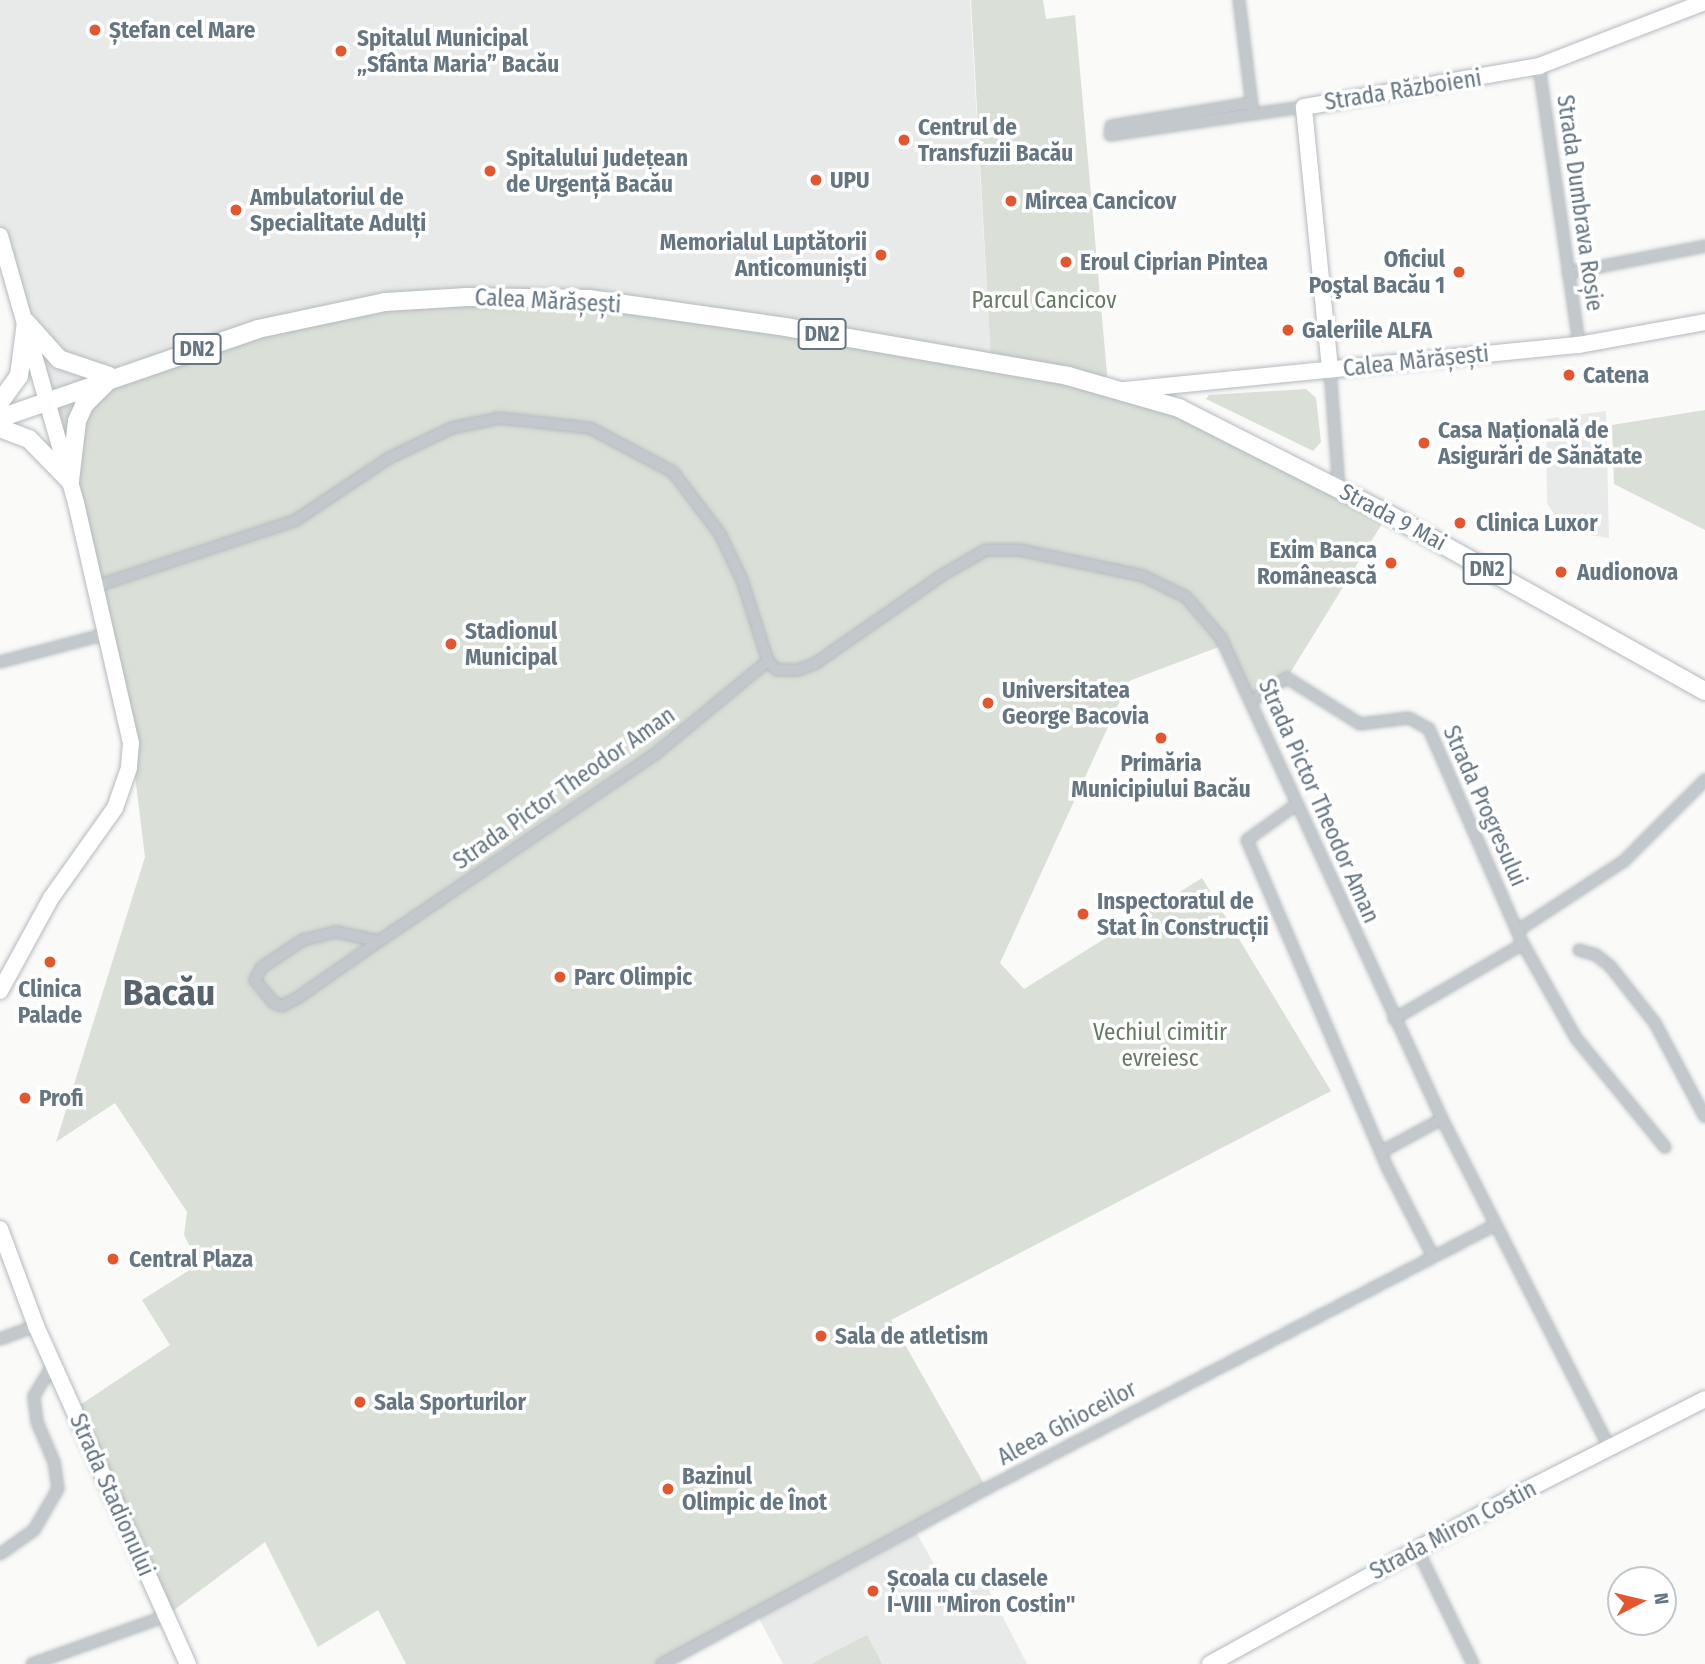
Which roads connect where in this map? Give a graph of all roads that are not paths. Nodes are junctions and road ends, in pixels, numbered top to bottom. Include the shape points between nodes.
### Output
1 (1239, 0) edge
2 (1705, 2) edge
3 (1539, 66) junction
4 (1304, 107) junction
5 (1252, 108) junction
6 (1705, 246) edge
7 (2, 247) edge
8 (1568, 273) junction
9 (26, 322) junction
10 (1705, 322) edge
11 (1579, 345) junction
12 (1330, 369) junction
13 (112, 377) junction
14 (1116, 388) junction
15 (48, 400) junction
16 (0, 402) edge
17 (0, 418) edge
18 (0, 428) edge
19 (70, 481) junction
20 (1339, 488) junction
21 (97, 586) junction
22 (106, 634) junction
23 (0, 662) edge
24 (768, 662) junction
25 (1705, 691) edge
26 (1251, 701) junction
27 (1705, 780) edge
28 (1297, 804) junction
29 (1517, 931) junction
30 (379, 941) junction
31 (1523, 944) junction
32 (1579, 950) dead end
33 (0, 991) edge
34 (1394, 1019) junction
35 (1705, 1117) edge
36 (1442, 1119) junction
37 (1665, 1147) dead end
38 (1381, 1152) junction
39 (1495, 1226) junction
40 (0, 1229) edge
41 (1433, 1256) junction
42 (36, 1326) junction
43 (0, 1339) edge
44 (52, 1364) junction
45 (1703, 1405) edge
46 (1609, 1447) junction
47 (1417, 1549) junction
48 (0, 1554) edge
49 (166, 1616) junction
50 (1471, 1661) edge
51 (32, 1664) edge
52 (188, 1664) edge
53 (662, 1664) edge
54 (1210, 1664) edge
55 (1458, 1664) edge

1 - 5 street
2 - 3 street, Strada Războieni
3 - 4 street, Strada Războieni
3 - 8 street, Strada Dumbrava Roșie
4 - 5 street
4 - 12 street, Strada Războieni
5 - 5 street via 1111,126 1109,132 1112,137
6 - 8 street
7 - 9 street
8 - 11 street, Strada Dumbrava Roșie
9 - 13 main road via 59,359
9 - 15 street
9 - 16 main road via 19,376
10 - 11 street, Calea Mărășești
11 - 12 street, Calea Mărășești
12 - 14 street, Calea Mărășești
12 - 20 street, Strada Războieni
13 - 14 main road, Calea Mărășești / DN2 via 258,329 346,309 425,299 530,296 589,299 785,327
13 - 15 main road, Calea Mărășești / DN2
13 - 19 main road via 84,405 77,421
14 - 20 main road, Strada 9 Mai / DN2 via 1209,421
15 - 17 main road, Calea Mărășești / DN2
15 - 19 street
18 - 19 main road via 29,439
19 - 21 street
20 - 25 main road, Strada 9 Mai / DN2
21 - 22 street
21 - 24 street via 296,520 354,479 452,428 499,418 558,422 590,428 673,472 720,534 742,580
22 - 23 street
22 - 33 street via 131,743 124,788 22,944
24 - 26 street, Strada Pictor Theodor Aman via 777,670 798,670 816,663 971,557 986,550 1020,550 1143,576 1186,597 1222,638
24 - 30 street, Strada Pictor Theodor Aman via 654,755
26 - 28 street, Strada Pictor Theodor Aman
26 - 29 street, Strada Progresului via 1287,678 1360,724 1409,718 1429,729
27 - 29 street via 1623,861
28 - 34 street, Strada Pictor Theodor Aman
28 - 38 street via 1247,840
29 - 31 street, Strada Progresului
30 - 30 street, Strada Pictor Theodor Aman via 336,932 314,936 281,952 255,979 274,1003 285,1005
31 - 34 street
31 - 37 street, Strada Progresului via 1576,1038
32 - 35 street via 1610,966 1655,1023
34 - 36 street, Strada Pictor Theodor Aman
36 - 38 street
36 - 39 street, Strada Pictor Theodor Aman
38 - 41 street
39 - 41 street, Aleea Ghioceilor
39 - 46 street, Strada Pictor Theodor Aman
40 - 42 street, Strada Stadionului
41 - 53 street, Aleea Ghioceilor
42 - 43 street
42 - 44 street, Strada Stadionului
44 - 48 street via 34,1396 37,1422 54,1462 58,1489 34,1530
44 - 49 street, Strada Stadionului
45 - 46 street, Strada Miron Costin
46 - 47 street, Strada Miron Costin
47 - 50 street
47 - 54 street, Strada Miron Costin
49 - 51 street
49 - 52 street, Strada Stadionului
50 - 55 street

